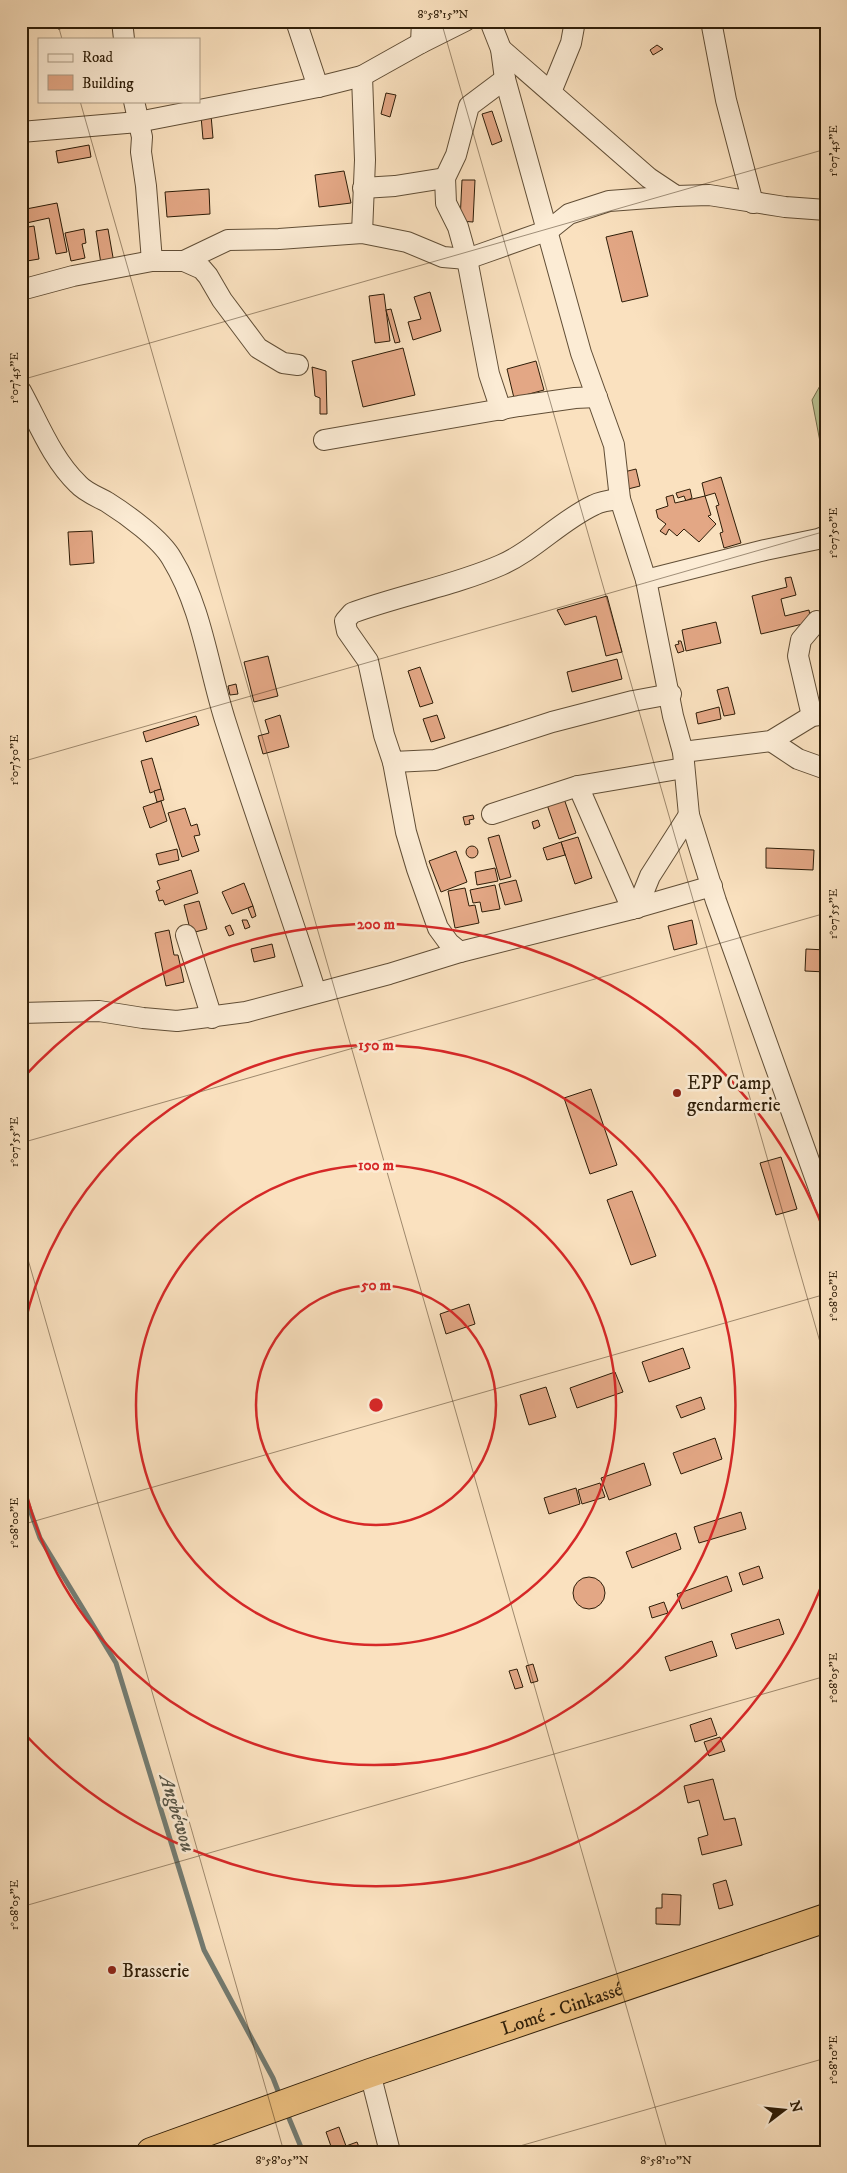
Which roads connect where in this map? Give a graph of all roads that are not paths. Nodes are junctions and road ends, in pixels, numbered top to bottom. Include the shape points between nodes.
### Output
1 (122, 21) edge
2 (296, 21) edge
3 (422, 21) edge
4 (465, 21) edge
5 (490, 21) edge
6 (575, 21) edge
7 (711, 21) edge
8 (124, 38) edge
9 (421, 43) junction
10 (501, 49) junction
11 (362, 76) junction
12 (505, 79) junction
13 (318, 87) junction
14 (551, 92) junction
15 (134, 102) edge
16 (138, 122) junction
17 (21, 132) edge
18 (445, 178) junction
19 (363, 188) junction
20 (676, 196) junction
21 (753, 203) junction
22 (826, 210) edge
23 (548, 230) junction
24 (362, 234) junction
25 (467, 259) junction
26 (152, 261) junction
27 (184, 261) junction
28 (21, 290) edge
29 (298, 365) dead end
30 (21, 391) edge
31 (597, 397) junction
32 (501, 410) junction
33 (324, 440) dead end
34 (620, 499) junction
35 (826, 536) edge
36 (646, 580) junction
37 (817, 621) dead end
38 (670, 694) junction
39 (819, 715) edge
40 (771, 741) junction
41 (683, 760) junction
42 (393, 762) junction
43 (826, 768) edge
44 (578, 786) junction
45 (492, 814) dead end
46 (689, 816) junction
47 (712, 886) junction
48 (635, 908) junction
49 (186, 934) dead end
50 (460, 952) junction
51 (316, 993) junction
52 (21, 1012) edge
53 (212, 1018) junction
54 (826, 1208) edge
55 (826, 1918) edge
56 (370, 2073) junction
57 (151, 2152) edge
58 (390, 2152) edge

1 - 8 street
2 - 13 street
3 - 9 street
4 - 9 street
5 - 10 street
6 - 14 street via 571,43
7 - 21 street via 726,100
9 - 11 street
10 - 12 street
10 - 14 street
11 - 13 street
11 - 19 street
12 - 18 street via 469,106 456,154
12 - 23 street
13 - 16 street
14 - 20 street via 649,178
15 - 16 street
16 - 17 street
16 - 26 street
18 - 19 street
18 - 25 street via 446,203 458,227
19 - 24 street
20 - 21 street via 709,195
20 - 23 street via 609,201 569,214
21 - 22 street
23 - 25 street
23 - 31 street
24 - 25 street via 408,242 443,257
24 - 27 street via 228,240
25 - 32 street via 489,374
26 - 27 street
26 - 28 street
27 - 29 street via 202,269 208,276 258,348 283,363
30 - 51 street via 53,452 79,485 121,511 144,530 171,556 186,582 234,748
31 - 32 street
31 - 34 street via 614,445
32 - 33 street
34 - 36 street
34 - 42 street via 595,504 558,526 523,555 500,566 435,590 352,613 345,621 347,631 368,661
35 - 36 street
36 - 38 street
37 - 39 street via 801,640 798,656
38 - 41 street
38 - 42 street via 552,722 435,760
39 - 40 street
40 - 41 street
40 - 43 street via 798,759
41 - 44 street
41 - 46 street
42 - 50 street via 406,832 417,869 438,928
44 - 45 street
44 - 48 street
46 - 47 street
46 - 48 street via 650,876
47 - 48 street
47 - 54 street
48 - 50 street
49 - 53 street
50 - 51 street
51 - 53 street
52 - 53 street via 100,1011 177,1021
55 - 56 highway, Lomé - Cinkassé
56 - 57 highway, Lomé - Cinkassé
56 - 58 street

